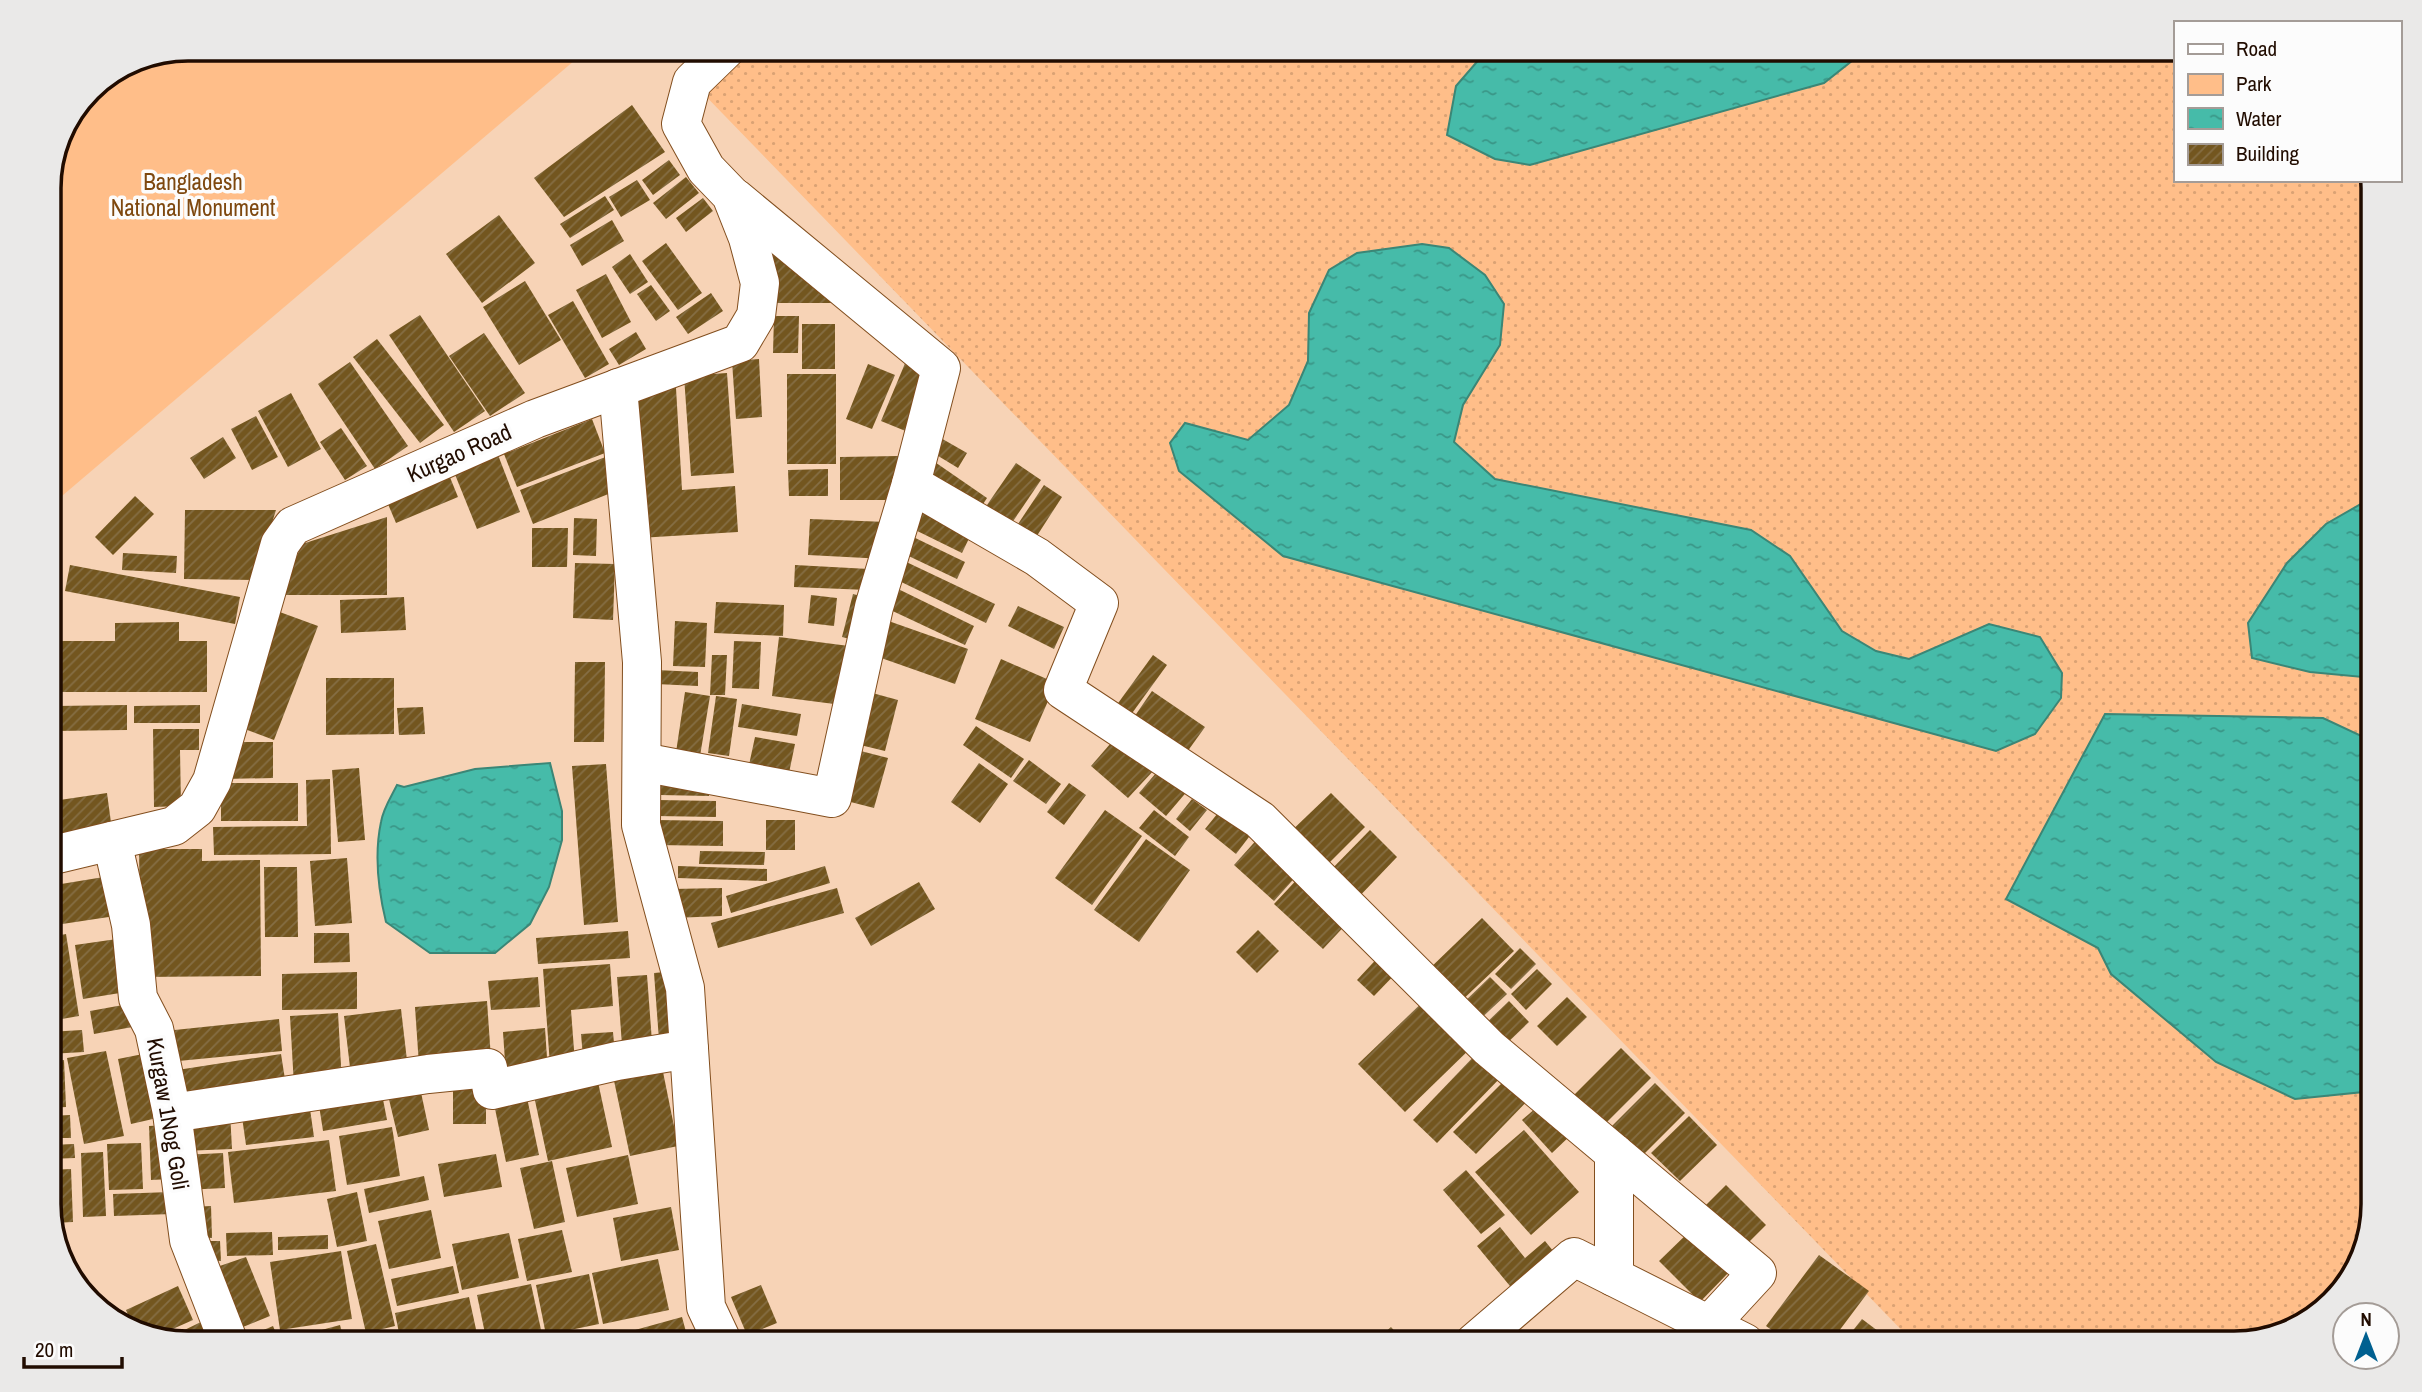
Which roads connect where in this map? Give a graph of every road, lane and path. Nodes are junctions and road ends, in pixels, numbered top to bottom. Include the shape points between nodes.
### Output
1 (714, 61) edge
2 (731, 195) junction
3 (618, 388) junction
4 (911, 484) junction
5 (642, 762) junction
6 (112, 841) junction
7 (62, 853) edge
8 (689, 1049) junction
9 (172, 1113) junction
10 (1614, 1153) junction
11 (1614, 1277) junction
12 (1709, 1325) junction
13 (224, 1331) edge
14 (717, 1331) edge
15 (1488, 1331) edge
16 (1721, 1331) edge

1 - 2 street, Kurgao Road via 692,82 681,124 706,169
2 - 3 street, Kurgao Road via 760,284 756,316 746,334 740,342
2 - 4 street via 941,368
3 - 5 street via 642,662
3 - 6 street, Kurgao Road via 535,419 293,526 281,544 212,780 197,808 174,826
4 - 5 street via 874,607 832,798
4 - 10 street via 1037,557 1099,603 1063,690 1260,820 1489,1048
5 - 8 street via 641,825 685,988
6 - 7 street, Kurgao Road
6 - 9 street, Kurgaw 1Nog Goli via 131,925 138,998 154,1029
8 - 9 street via 492,1090 488,1068
8 - 14 street via 706,1307
9 - 13 street, Kurgaw 1Nog Goli via 190,1240
10 - 11 street
10 - 12 street via 1757,1273
11 - 12 street
11 - 15 street via 1574,1257
12 - 16 street

